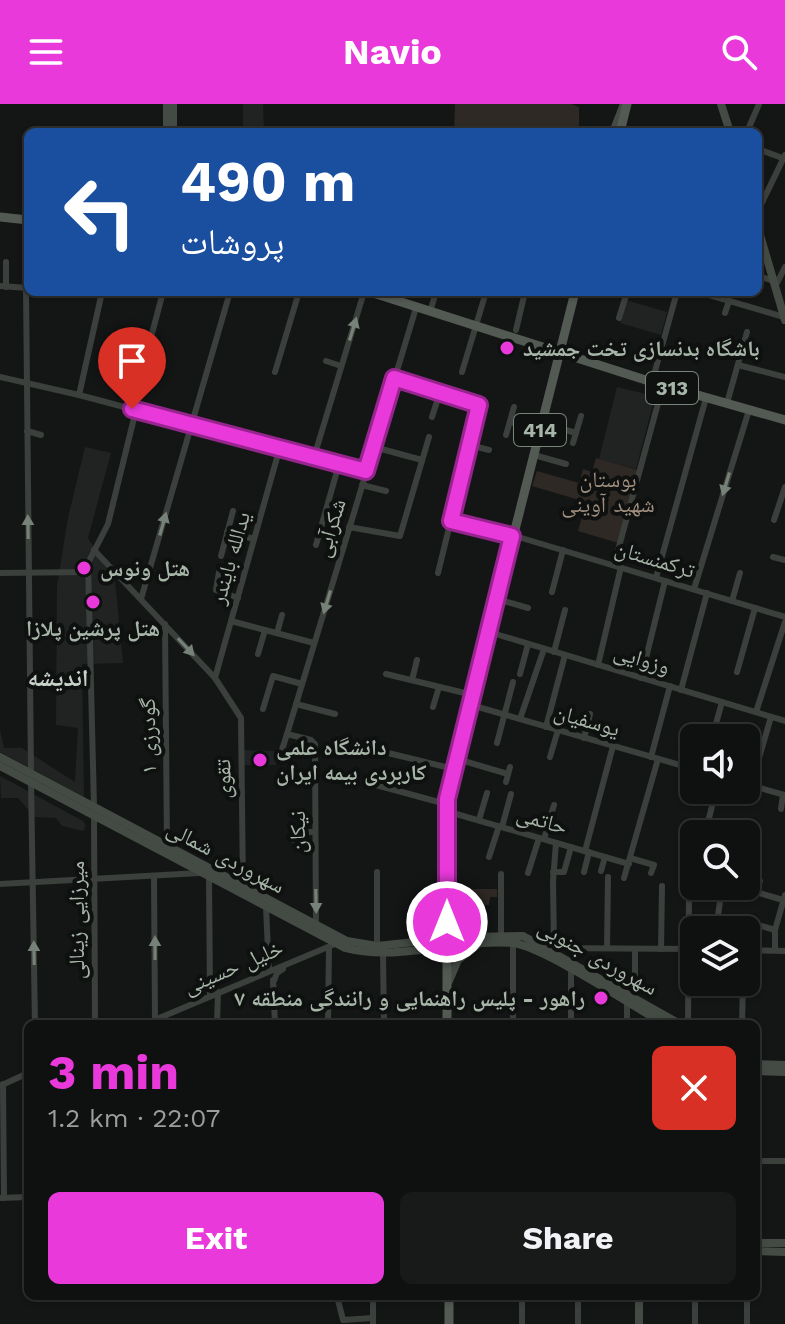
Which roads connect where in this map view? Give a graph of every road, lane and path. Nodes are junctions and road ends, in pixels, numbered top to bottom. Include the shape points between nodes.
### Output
1 (170, 104) edge
2 (626, 104) edge
3 (721, 104) edge
4 (759, 104) edge
5 (170, 128) edge
6 (615, 128) edge
7 (621, 128) edge
8 (729, 128) edge
9 (749, 128) edge
10 (762, 150) edge
11 (784, 157) edge
12 (762, 203) edge
13 (0, 217) edge
14 (24, 220) edge
15 (762, 242) edge
16 (6, 262) dead end
17 (785, 267) edge
18 (762, 278) edge
19 (774, 284) junction
20 (3, 287) edge
21 (24, 288) edge
22 (27, 296) edge
23 (101, 296) edge
24 (162, 296) edge
25 (229, 296) edge
26 (298, 296) edge
27 (363, 296) edge
28 (393, 296) edge
29 (435, 296) edge
30 (485, 296) edge
31 (524, 296) edge
32 (574, 296) edge
33 (626, 296) edge
34 (676, 296) edge
35 (720, 296) edge
36 (729, 301) junction
37 (746, 306) junction
38 (416, 308) junction
39 (430, 313) junction
40 (725, 313) dead end
41 (742, 316) dead end
42 (619, 318) dead end
43 (785, 318) edge
44 (477, 327) junction
45 (516, 330) dead end
46 (747, 332) dead end
47 (560, 353) junction
48 (326, 361) dead end
49 (738, 365) junction
50 (341, 366) junction
51 (275, 372) dead end
52 (462, 372) dead end
53 (0, 377) edge
54 (785, 377) edge
55 (394, 378) junction
56 (27, 382) junction
57 (652, 382) junction
58 (663, 385) junction
59 (440, 392) junction
60 (79, 395) junction
61 (706, 398) junction
62 (727, 403) junction
63 (514, 407) dead end
64 (134, 409) junction
65 (749, 410) junction
66 (581, 416) dead end
67 (432, 417) dead end
68 (785, 420) edge
69 (510, 422) junction
70 (191, 424) junction
71 (541, 427) junction
72 (27, 431) junction
73 (576, 433) junction
74 (41, 435) dead end
75 (506, 435) dead end
76 (429, 437) dead end
77 (573, 443) dead end
78 (470, 445) junction
79 (280, 447) junction
80 (374, 447) junction
81 (489, 450) dead end
82 (534, 455) junction
83 (314, 457) junction
84 (422, 460) junction
85 (339, 464) junction
86 (566, 464) dead end
87 (366, 471) junction
88 (362, 485) junction
89 (785, 487) edge
90 (386, 491) dead end
91 (784, 497) edge
92 (233, 511) dead end
93 (774, 520) dead end
94 (451, 521) junction
95 (349, 527) junction
96 (227, 532) junction
97 (514, 536) junction
98 (254, 539) junction
99 (316, 545) dead end
100 (94, 550) junction
101 (563, 550) junction
102 (221, 556) dead end
103 (773, 557) dead end
104 (785, 560) edge
105 (617, 566) junction
106 (88, 572) junction
107 (219, 572) dead end
108 (0, 573) edge
109 (29, 573) junction
110 (438, 573) dead end
111 (740, 573) dead end
112 (656, 578) junction
113 (665, 581) junction
114 (694, 589) junction
115 (216, 590) junction
116 (552, 592) dead end
117 (707, 593) junction
118 (238, 598) junction
119 (141, 599) junction
120 (497, 599) junction
121 (213, 601) dead end
122 (732, 601) junction
123 (528, 608) dead end
124 (755, 608) junction
125 (565, 610) dead end
126 (282, 615) dead end
127 (785, 619) edge
128 (231, 621) junction
129 (165, 624) junction
130 (265, 630) junction
131 (523, 631) dead end
132 (489, 632) junction
133 (277, 633) junction
134 (520, 642) junction
135 (314, 643) junction
136 (528, 644) junction
137 (544, 649) junction
138 (554, 652) junction
139 (258, 654) dead end
140 (565, 655) junction
141 (417, 660) dead end
142 (598, 665) junction
143 (737, 672) dead end
144 (386, 674) dead end
145 (520, 674) dead end
146 (215, 678) junction
147 (641, 678) junction
148 (412, 680) junction
149 (513, 682) dead end
150 (302, 684) junction
151 (670, 686) junction
152 (439, 687) junction
153 (681, 690) junction
154 (472, 700) junction
155 (722, 702) junction
156 (296, 704) junction
157 (433, 707) dead end
158 (263, 709) dead end
159 (756, 712) junction
160 (335, 714) dead end
161 (590, 714) dead end
162 (503, 715) junction
163 (771, 717) junction
164 (520, 719) junction
165 (785, 721) edge
166 (716, 724) edge
167 (546, 727) junction
168 (558, 730) junction
169 (287, 734) junction
170 (584, 738) junction
171 (497, 743) dead end
172 (613, 746) junction
173 (760, 750) edge
174 (281, 753) dead end
175 (388, 753) dead end
176 (0, 757) edge
177 (550, 757) dead end
178 (655, 758) junction
179 (456, 764) junction
180 (680, 765) edge
181 (0, 766) edge
182 (508, 774) dead end
183 (31, 777) junction
184 (365, 782) dead end
185 (760, 788) edge
186 (487, 793) dead end
187 (511, 794) dead end
188 (784, 795) edge
189 (554, 805) dead end
190 (446, 807) junction
191 (781, 809) dead end
192 (94, 811) junction
193 (479, 820) junction
194 (500, 826) junction
195 (315, 832) junction
196 (542, 838) junction
197 (293, 840) dead end
198 (556, 843) junction
199 (167, 847) junction
200 (571, 847) junction
201 (587, 852) junction
202 (489, 857) dead end
203 (605, 857) junction
204 (629, 861) junction
205 (601, 871) dead end
206 (377, 872) dead end
207 (553, 872) junction
208 (584, 872) dead end
209 (528, 873) dead end
210 (651, 873) dead end
211 (501, 874) dead end
212 (206, 875) junction
213 (154, 876) junction
214 (608, 877) dead end
215 (624, 878) dead end
216 (94, 879) junction
217 (32, 883) junction
218 (0, 884) edge
219 (662, 886) dead end
220 (243, 887) junction
221 (760, 893) edge
222 (784, 901) edge
223 (266, 907) junction
224 (316, 926) junction
225 (760, 926) edge
226 (775, 930) junction
227 (501, 934) junction
228 (445, 941) junction
229 (480, 943) junction
230 (513, 943) junction
231 (330, 947) junction
232 (550, 948) junction
233 (607, 948) junction
234 (380, 949) junction
235 (635, 949) junction
236 (661, 949) junction
237 (680, 949) edge
238 (760, 950) edge
239 (775, 950) junction
240 (785, 951) edge
241 (573, 967) junction
242 (266, 973) junction
243 (274, 981) junction
244 (447, 986) junction
245 (214, 994) junction
246 (689, 996) edge
247 (743, 996) edge
248 (631, 1000) junction
249 (35, 1020) edge
250 (95, 1020) edge
251 (158, 1020) edge
252 (160, 1020) edge
253 (217, 1020) edge
254 (275, 1020) edge
255 (328, 1020) edge
256 (384, 1020) edge
257 (447, 1020) edge
258 (513, 1020) edge
259 (571, 1020) edge
260 (628, 1020) edge
261 (658, 1020) edge
262 (672, 1020) edge
263 (688, 1020) edge
264 (742, 1020) edge
265 (760, 1064) edge
266 (785, 1065) edge
267 (760, 1071) edge
268 (785, 1072) edge
269 (24, 1075) edge
270 (2, 1085) edge
271 (760, 1161) edge
272 (785, 1161) edge
273 (24, 1197) edge
274 (2, 1198) edge
275 (760, 1243) edge
276 (785, 1243) edge
277 (760, 1251) edge
278 (785, 1252) edge
279 (338, 1300) edge
280 (373, 1300) edge
281 (449, 1300) edge
282 (522, 1300) edge
283 (578, 1300) edge
284 (639, 1300) edge
285 (695, 1300) edge
286 (747, 1300) edge
287 (373, 1321) edge
288 (449, 1324) edge
289 (522, 1324) edge
290 (578, 1324) edge
291 (639, 1324) edge
292 (695, 1324) edge
293 (747, 1324) edge

1 - 5 main road
2 - 6 main road
2 - 7 main road
3 - 8 main road
4 - 9 street
10 - 11 street
11 - 12 street
13 - 14 main road
15 - 19 main road
16 - 20 street
17 - 19 street
18 - 19 street
19 - 43 main road
20 - 21 street
22 - 56 street
23 - 60 street
24 - 64 street, میرزایی زینالی
25 - 70 street
26 - 51 street
50 -> 27 street
28 - 38 main road, 313
29 - 39 street
30 - 44 street
31 - 45 street
32 - 47 main road, 414
33 - 42 street
34 - 57 street
35 - 36 street
36 - 37 street
36 - 40 street
37 - 41 street
37 - 43 street
38 - 39 main road, 313
38 - 55 street, شکرآبی
39 - 44 main road, 313
44 - 47 main road, 313
44 - 52 street
46 - 49 street
47 - 57 main road, 313
47 - 71 main road, 414
48 - 50 street
49 - 54 street
49 - 62 street
50 - 83 street
53 - 56 street
55 - 59 street
55 - 80 street, شکرآبی
56 - 60 street
56 - 72 street
57 - 58 main road, 313
58 - 61 main road, 313
58 - 105 street
59 - 67 street
59 - 78 street via 479,405
60 - 64 street
61 - 62 main road, 313
61 - 112 street
62 - 65 main road, 313
63 - 69 street
64 - 70 street
64 - 100 street, میرزایی زینالی via 108,524
65 - 68 main road, 313
65 -> 114 street
66 - 73 street
69 - 71 street
69 - 75 street
70 - 79 street
119 -> 70 street
71 - 73 street
71 - 82 main road, 414
72 - 74 street
109 -> 72 street
73 - 77 street
76 - 84 street
78 - 81 street
78 - 94 street
79 - 83 street
79 - 98 street, یدالله بایندر
80 - 84 street
80 - 87 street, شکرآبی
82 - 86 street
82 - 97 main road, 414
83 - 85 street
84 - 95 street via 400,536
85 - 87 street
85 - 99 street
87 - 88 street, شکرآبی
88 - 90 street
88 - 95 street, شکرآبی
89 - 91 street
91 - 93 street
92 - 96 street
94 - 97 street, ترکمنستان
94 - 110 street
95 -> 135 street, شکرآبی
96 - 98 street
96 - 102 street
97 - 101 street, ترکمنستان
97 - 120 main road, 414
98 - 118 street, یدالله بایندر
100 - 106 street, میرزایی زینالی
100 - 119 street, تقوی
101 - 105 street, ترکمنستان
101 - 116 street
103 - 104 street
105 - 112 street, ترکمنستان
105 - 142 street
106 - 109 street
106 - 192 street, میرزایی زینالی
107 - 115 street
108 - 109 street
109 - 183 street
111 - 122 street
112 - 113 street, ترکمنستان
113 - 114 street, ترکمنستان
113 - 147 street
114 - 117 street, ترکمنستان
115 - 118 street
115 - 121 street
117 - 122 street, ترکمنستان
117 - 153 street
118 - 128 street, یدالله بایندر
119 - 129 street, تقوی
120 - 123 street
120 - 132 main road, 414
122 - 124 street, ترکمنستان
124 - 127 street, ترکمنستان
124 - 143 street
125 - 138 street
126 - 133 street
127 - 159 street
128 - 130 street
128 - 146 street, یدالله بایندر
129 -> 146 street, تقوی
129 - 199 street, گودرزی ۱
130 - 133 street
130 - 139 street
131 - 134 street
132 - 134 street, وزوایی
132 - 154 main road, 414
133 - 135 street
134 - 136 street, وزوایی
135 - 150 street, شکرآبی
136 - 137 street, وزوایی
136 - 145 street
137 - 138 street, وزوایی
137 - 164 street
138 - 140 street, وزوایی
140 - 142 street, وزوایی
140 - 167 street
141 - 148 street
142 - 147 street, وزوایی
144 - 148 street, یوسفیان
146 - 220 street, تقوی via 241,718
147 - 151 street, وزوایی
148 - 152 street, یوسفیان
149 - 162 street
150 - 156 street, شکرآبی
150 - 158 street via 273,676
151 - 153 street, وزوایی
151 - 178 street
152 - 154 street, یوسفیان
152 - 157 street
153 - 155 street, وزوایی
154 - 162 street, یوسفیان
154 - 179 main road, 414
155 - 159 street, وزوایی
155 - 166 street
156 - 160 street
156 - 169 street, شکرآبی
159 - 163 street, وزوایی
161 - 170 street
162 - 164 street, یوسفیان
162 - 171 street
163 - 165 street, وزوایی
163 - 173 street
164 - 167 street, یوسفیان
167 - 168 street, یوسفیان
168 - 170 street, یوسفیان
168 - 177 street
169 - 174 street, شکرآبی
169 - 195 street, نیکان via 311,740 315,747
170 - 172 street, یوسفیان
172 - 178 street, یوسفیان
172 - 201 street
175 - 179 street
176 - 183 main road, سهروردی شمالی
178 - 180 street, یوسفیان
178 - 204 street
179 - 182 street
179 - 190 main road, 414
181 - 183 main road, سهروردی شمالی
183 - 192 main road, سهروردی شمالی
183 - 217 street
184 - 190 street, حاتمی
185 - 188 street
186 - 193 street
187 - 194 street
188 - 191 street
189 - 196 street
190 - 193 street, حاتمی
190 - 228 main road, 414
192 - 199 main road, سهروردی شمالی
192 - 212 main road, سهروردی شمالی
192 - 216 street, میرزایی زینالی
193 - 194 street, حاتمی
194 - 196 street, حاتمی
194 - 202 street
195 - 197 street via 294,832
195 -> 224 street, نیکان
196 - 198 street, حاتمی
196 - 209 street
198 - 200 street, حاتمی
198 - 207 street
199 - 220 main road, سهروردی شمالی
200 - 201 street, حاتمی
200 - 207 street via 564,872
201 - 203 street, حاتمی
201 - 208 street
203 - 204 street, حاتمی
203 - 205 street
204 - 210 street, حاتمی via 654,865
204 - 215 street
206 - 234 street
207 - 232 street
211 - 227 street
212 - 213 street
212 - 223 main road, سهروردی شمالی
212 - 245 street
213 - 216 street
251 -> 213 street
214 - 233 street
216 - 217 street
216 - 250 street, میرزایی زینالی
217 - 218 street
249 -> 217 street
219 - 236 street
220 - 224 main road, سهروردی شمالی
221 - 222 street
222 - 226 street
223 - 231 main road, سهروردی شمالی
223 - 242 street
224 - 234 main road, سهروردی شمالی
225 - 226 street
226 - 239 street
227 - 228 main road, سهروردی جنوبی
227 - 232 main road, سهروردی جنوبی via 523,936
228 - 229 main road, سهروردی جنوبی
228 - 234 main road, سهروردی شمالی
228 - 244 main road, 414
229 - 230 main road, سهروردی جنوبی
229 - 244 main road via 456,962
230 - 241 main road, سهروردی جنوبی
230 - 258 street
231 - 234 main road, سهروردی شمالی
231 - 242 street, خلیل حسینی
231 - 243 street via 280,970
231 - 255 street
232 - 233 street
232 - 241 main road, سهروردی جنوبی
233 - 235 street
234 - 256 street
235 - 236 street
235 - 248 street
236 - 237 street
238 - 239 street
239 - 240 street
241 - 248 main road, سهروردی جنوبی
241 - 259 street
242 - 243 street
242 - 245 street, خلیل حسینی
243 - 254 street
244 - 257 main road, 414
245 - 252 street, خلیل حسینی
245 - 253 street
246 - 263 street
247 - 264 street
248 - 260 street
248 - 261 main road, سهروردی جنوبی
248 - 262 main road, سهروردی جنوبی
265 - 266 main road
267 - 268 main road
269 - 270 street
270 - 274 street
271 - 272 street
273 - 274 street
275 - 276 main road
277 - 278 main road
279 - 287 street via 343,1320
280 - 287 street
281 - 288 main road
282 - 289 street
283 - 290 street
284 - 291 main road
285 - 292 street
286 - 293 street

